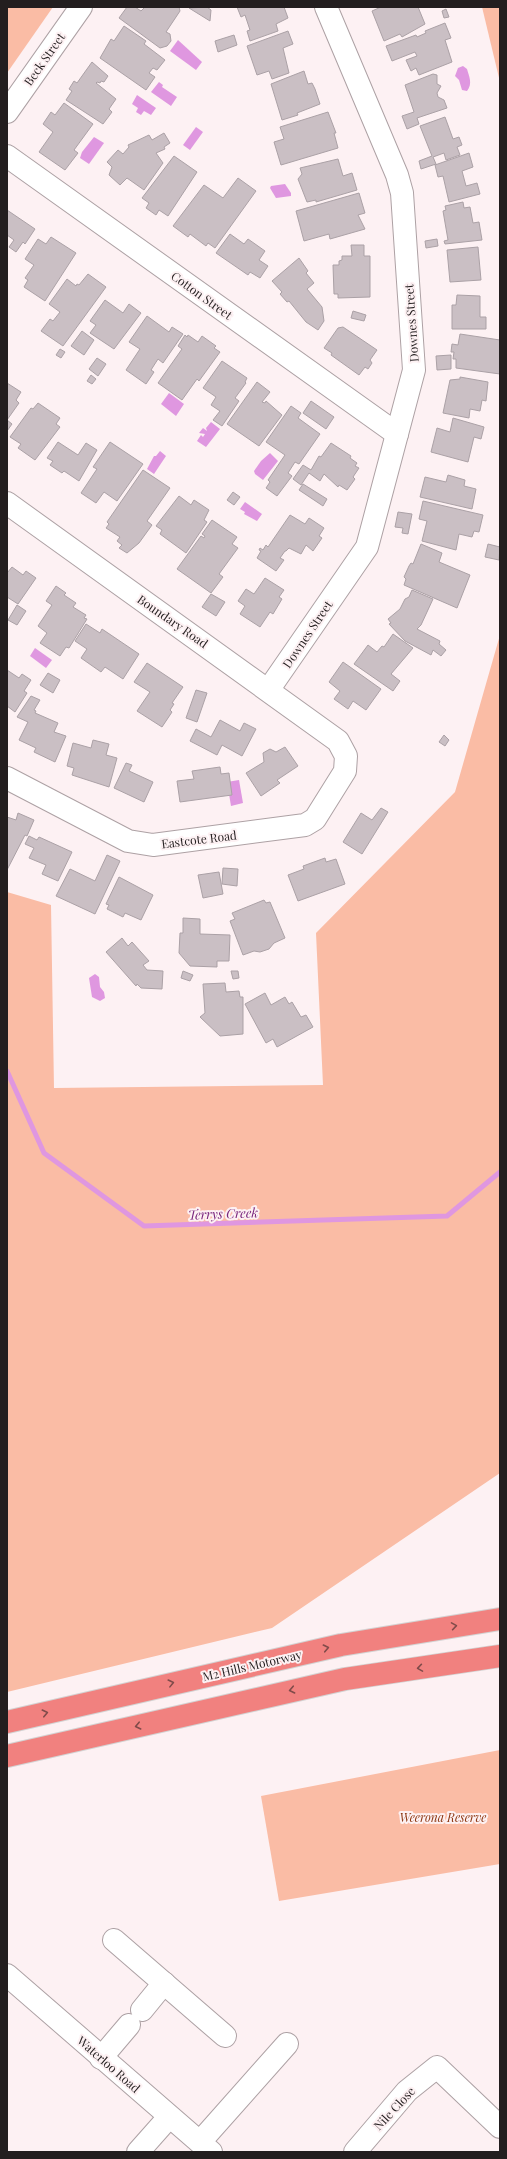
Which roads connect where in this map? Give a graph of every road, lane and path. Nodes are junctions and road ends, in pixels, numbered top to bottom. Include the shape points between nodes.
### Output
1 (81, 7) edge
2 (326, 7) edge
3 (7, 112) edge
4 (7, 156) edge
5 (397, 434) junction
6 (7, 503) edge
7 (269, 689) junction
8 (338, 740) joint
9 (7, 778) edge
10 (500, 1619) edge
11 (500, 1656) edge
12 (7, 1722) edge
13 (7, 1756) edge
14 (114, 1940) dead end
15 (7, 1975) edge
16 (164, 1983) junction
17 (225, 2036) dead end
18 (287, 2044) dead end
19 (101, 2058) junction
20 (169, 2117) junction
21 (500, 2127) edge
22 (206, 2147) edge
23 (138, 2152) edge
24 (355, 2152) edge

1 - 3 street, Beck Street
2 - 5 street, Downes Street via 397,175 402,193 414,370
4 - 5 street, Cotton Street
5 - 7 street, Downes Street via 367,547
6 - 7 street, Boundary Road
7 - 8 street, Boundary Road
8 - 9 street, Eastcote Road via 346,756 345,772 315,819 305,825 166,844 153,845 128,841
12 -> 10 highway, M2 Hills Motorway via 341,1645
11 -> 13 highway via 346,1679
14 - 16 street
15 - 19 street, Waterloo Road
16 - 17 street
16 - 19 street
18 - 22 street
19 - 20 street, Waterloo Road
20 - 22 street, Waterloo Road
20 - 23 street
21 - 24 street, Nile Close via 437,2067 407,2091

